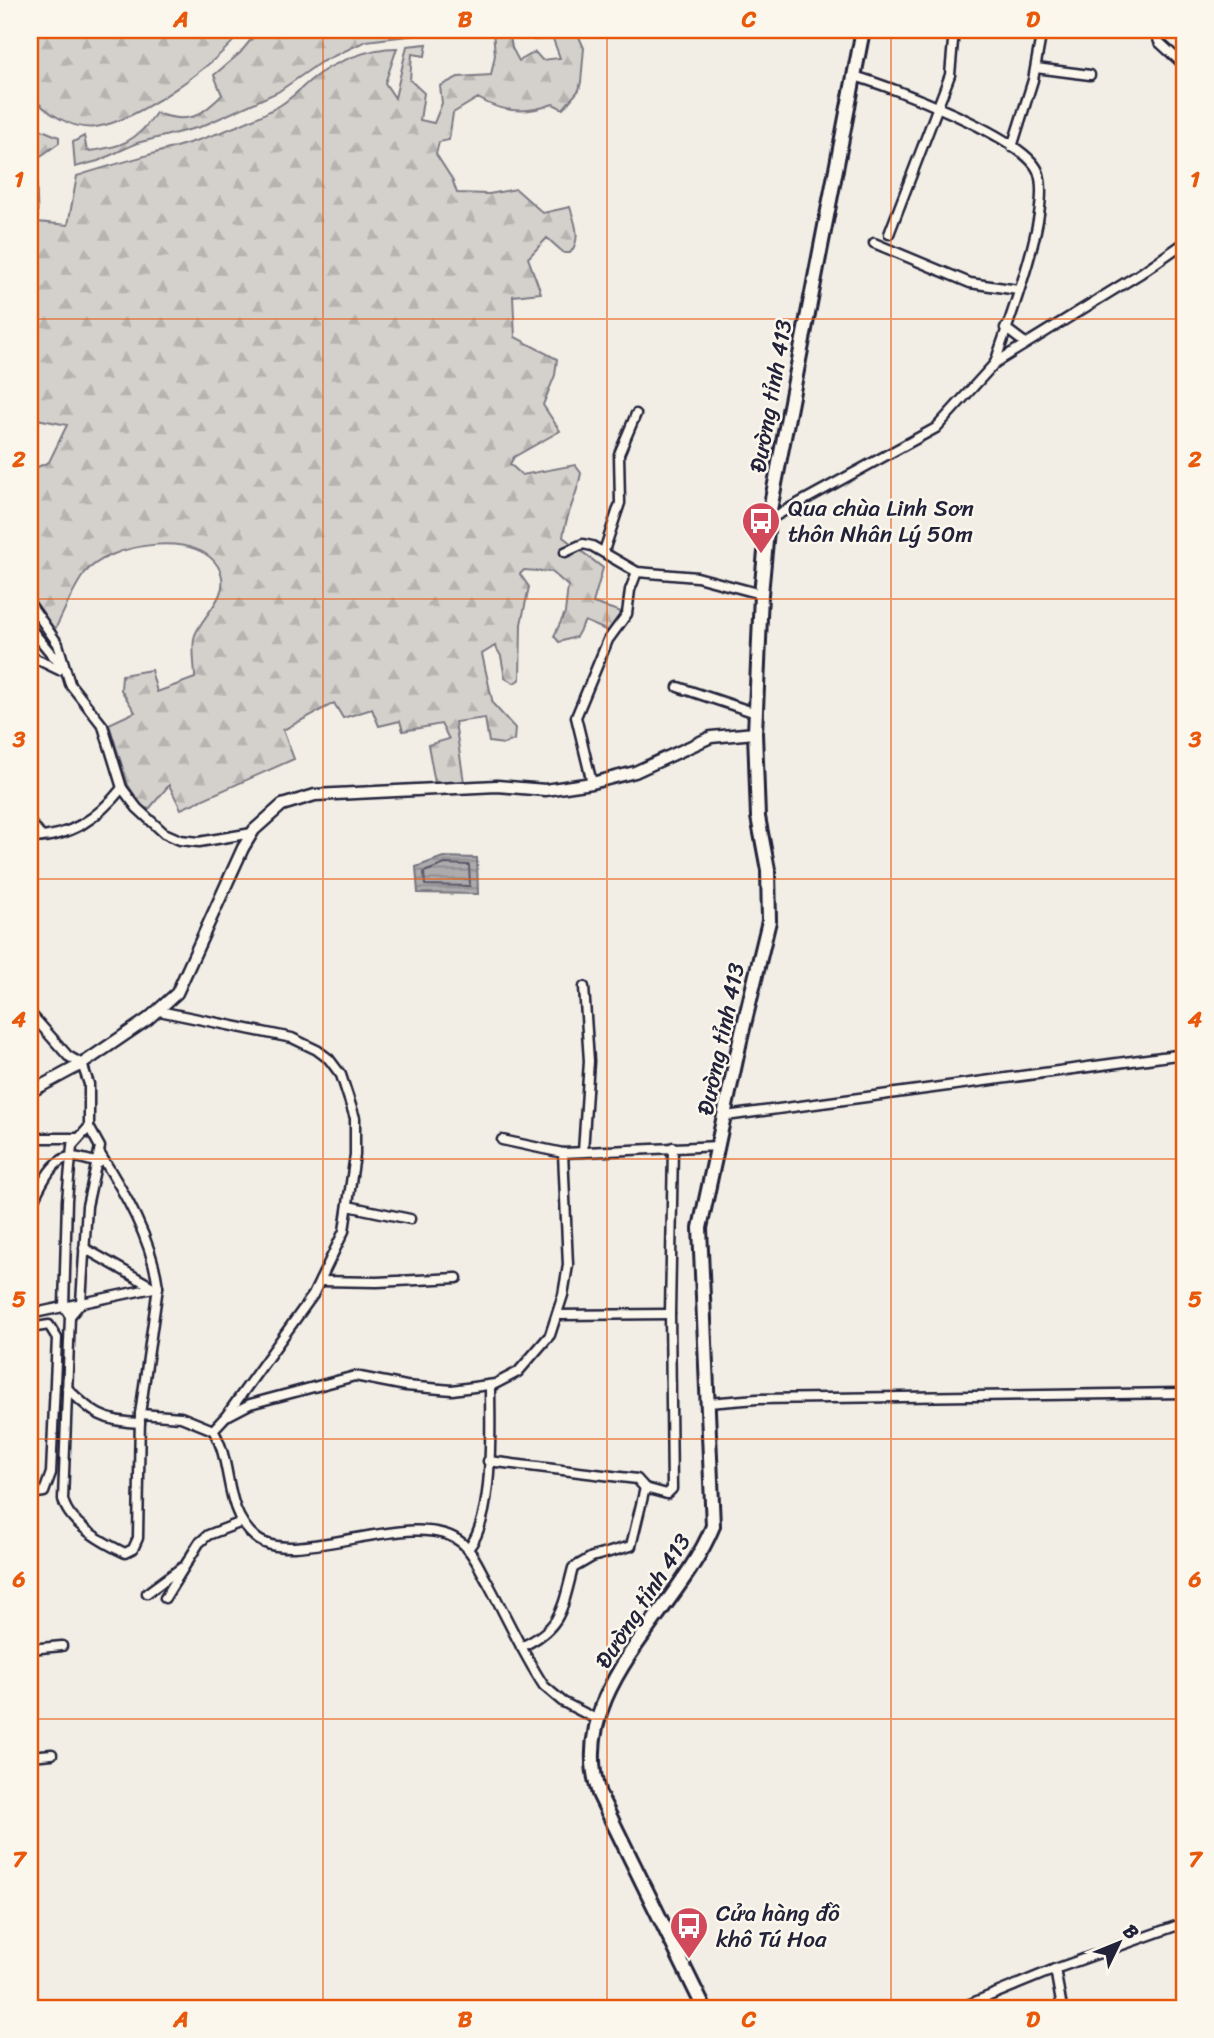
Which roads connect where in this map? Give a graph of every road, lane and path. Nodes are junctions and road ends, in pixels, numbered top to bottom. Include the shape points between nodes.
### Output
1 (863, 30) edge
2 (954, 30) edge
3 (1042, 30) edge
4 (1155, 30) edge
5 (1184, 65) edge
6 (1036, 68) junction
7 (1090, 75) dead end
8 (853, 76) junction
9 (937, 107) junction
10 (1012, 147) junction
11 (889, 234) dead end
12 (874, 243) dead end
13 (1184, 243) edge
14 (1018, 290) junction
15 (1005, 328) junction
16 (1025, 343) junction
17 (995, 363) junction
18 (636, 414) dead end
19 (768, 520) junction
20 (604, 551) junction
21 (565, 552) dead end
22 (637, 572) junction
23 (761, 594) junction
24 (30, 604) edge
25 (30, 628) edge
26 (30, 656) edge
27 (65, 672) junction
28 (678, 687) dead end
29 (756, 713) junction
30 (755, 733) junction
31 (592, 783) junction
32 (122, 788) junction
33 (30, 822) edge
34 (252, 833) junction
35 (42, 837) junction
36 (30, 838) edge
37 (584, 987) dead end
38 (159, 1011) junction
39 (30, 1013) edge
40 (1184, 1054) edge
41 (82, 1063) junction
42 (30, 1092) edge
43 (726, 1116) junction
44 (89, 1127) junction
45 (30, 1138) edge
46 (78, 1138) junction
47 (502, 1140) dead end
48 (719, 1146) junction
49 (673, 1147) junction
50 (583, 1152) junction
51 (563, 1153) junction
52 (71, 1157) junction
53 (99, 1158) junction
54 (348, 1206) junction
55 (30, 1207) edge
56 (410, 1219) dead end
57 (84, 1248) junction
58 (457, 1278) dead end
59 (320, 1281) junction
60 (154, 1287) junction
61 (81, 1303) junction
62 (64, 1307) junction
63 (30, 1314) edge
64 (670, 1314) junction
65 (557, 1315) junction
66 (70, 1316) junction
67 (30, 1328) edge
68 (490, 1385) junction
69 (67, 1388) junction
70 (1184, 1393) edge
71 (708, 1404) junction
72 (226, 1416) junction
73 (140, 1418) junction
74 (213, 1430) junction
75 (488, 1461) junction
76 (645, 1488) junction
77 (30, 1494) edge
78 (242, 1522) junction
79 (468, 1549) junction
80 (181, 1568) junction
81 (147, 1593) dead end
82 (165, 1598) dead end
83 (62, 1646) dead end
84 (521, 1647) junction
85 (30, 1649) edge
86 (598, 1720) junction
87 (51, 1754) dead end
88 (30, 1756) edge
89 (1184, 1923) edge
90 (1055, 1969) junction
91 (704, 2008) edge
92 (960, 2008) edge
93 (1062, 2008) edge

1 - 8 main road, Đường tỉnh 413
2 - 9 street via 950,75
3 - 6 street
4 - 5 street via 1158,42
6 - 7 street
6 - 10 street
8 - 9 street
8 - 19 main road, Đường tỉnh 413
9 - 10 street
9 - 11 street
10 - 14 street via 1037,168 1041,191
12 - 14 street via 970,284
13 - 16 street
14 - 15 street
15 - 16 street
15 - 17 street
16 - 17 street
17 - 19 street via 936,428
18 - 20 street via 618,454 620,503
19 - 23 main road, Đường tỉnh 413
20 - 21 street via 583,544
20 - 22 street
22 - 23 street via 696,577
22 - 31 street via 627,614 608,640 576,717
23 - 29 main road, Đường tỉnh 413
24 - 27 street via 53,635
25 - 27 street
26 - 27 street
27 - 32 street via 103,726
28 - 29 street
29 - 30 main road, Đường tỉnh 413
30 - 31 street via 711,737 635,772
30 - 43 main road, Đường tỉnh 413 via 769,921
31 - 34 street via 545,790 497,786 315,795 282,805
32 - 34 street via 137,808 174,839 199,842
32 - 35 street via 83,826
33 - 35 street
34 - 38 street via 177,993
35 - 36 street
37 - 50 street via 589,1061
38 - 41 street
38 - 54 street via 292,1038 329,1059 341,1075 355,1118 357,1137
39 - 41 street via 68,1056
40 - 43 street
41 - 42 street
41 - 44 street via 89,1084
43 - 48 main road, Đường tỉnh 413
44 - 46 street
44 - 53 street
45 - 46 street
46 - 52 street
47 - 51 street
48 - 49 street
48 - 71 main road, Đường tỉnh 413 via 700,1228
49 - 50 street
49 - 64 street
50 - 51 street
51 - 65 street via 568,1265
52 - 53 street
52 - 55 street via 56,1166
52 - 62 street
53 - 57 street via 87,1206
53 - 60 street via 128,1201 155,1270
54 - 56 street
54 - 59 street via 344,1231
57 - 60 street
57 - 61 street
58 - 59 street
59 - 72 street
60 - 61 street
60 - 73 street
61 - 62 street
61 - 66 street
62 - 63 street
62 - 66 street
64 - 65 street
64 - 76 street via 672,1489 657,1494
65 - 68 street via 550,1335 529,1362 509,1378
66 - 69 street
67 - 77 street via 49,1325 57,1338 51,1473 44,1492
68 - 72 street via 444,1390 355,1376 250,1404
68 - 75 street
69 - 73 street via 112,1422
69 - 73 street via 64,1506 80,1525 125,1553 138,1538
70 - 71 street via 757,1399
71 - 86 main road, Đường tỉnh 413 via 713,1526 705,1547 631,1651
72 - 74 street
73 - 74 street via 180,1417
74 - 78 street via 222,1446 226,1478
75 - 76 street via 637,1479
75 - 79 street via 486,1503 476,1540
76 - 84 street via 631,1546 592,1557 573,1568 549,1632
78 - 79 street via 269,1546 437,1530
78 - 80 street via 208,1535
79 - 84 street
80 - 81 street
80 - 82 street
83 - 85 street
84 - 86 street via 544,1686
86 - 91 main road, Đường tỉnh 413 via 591,1756 599,1794
87 - 88 street
89 - 90 street
90 - 92 street
90 - 93 street

